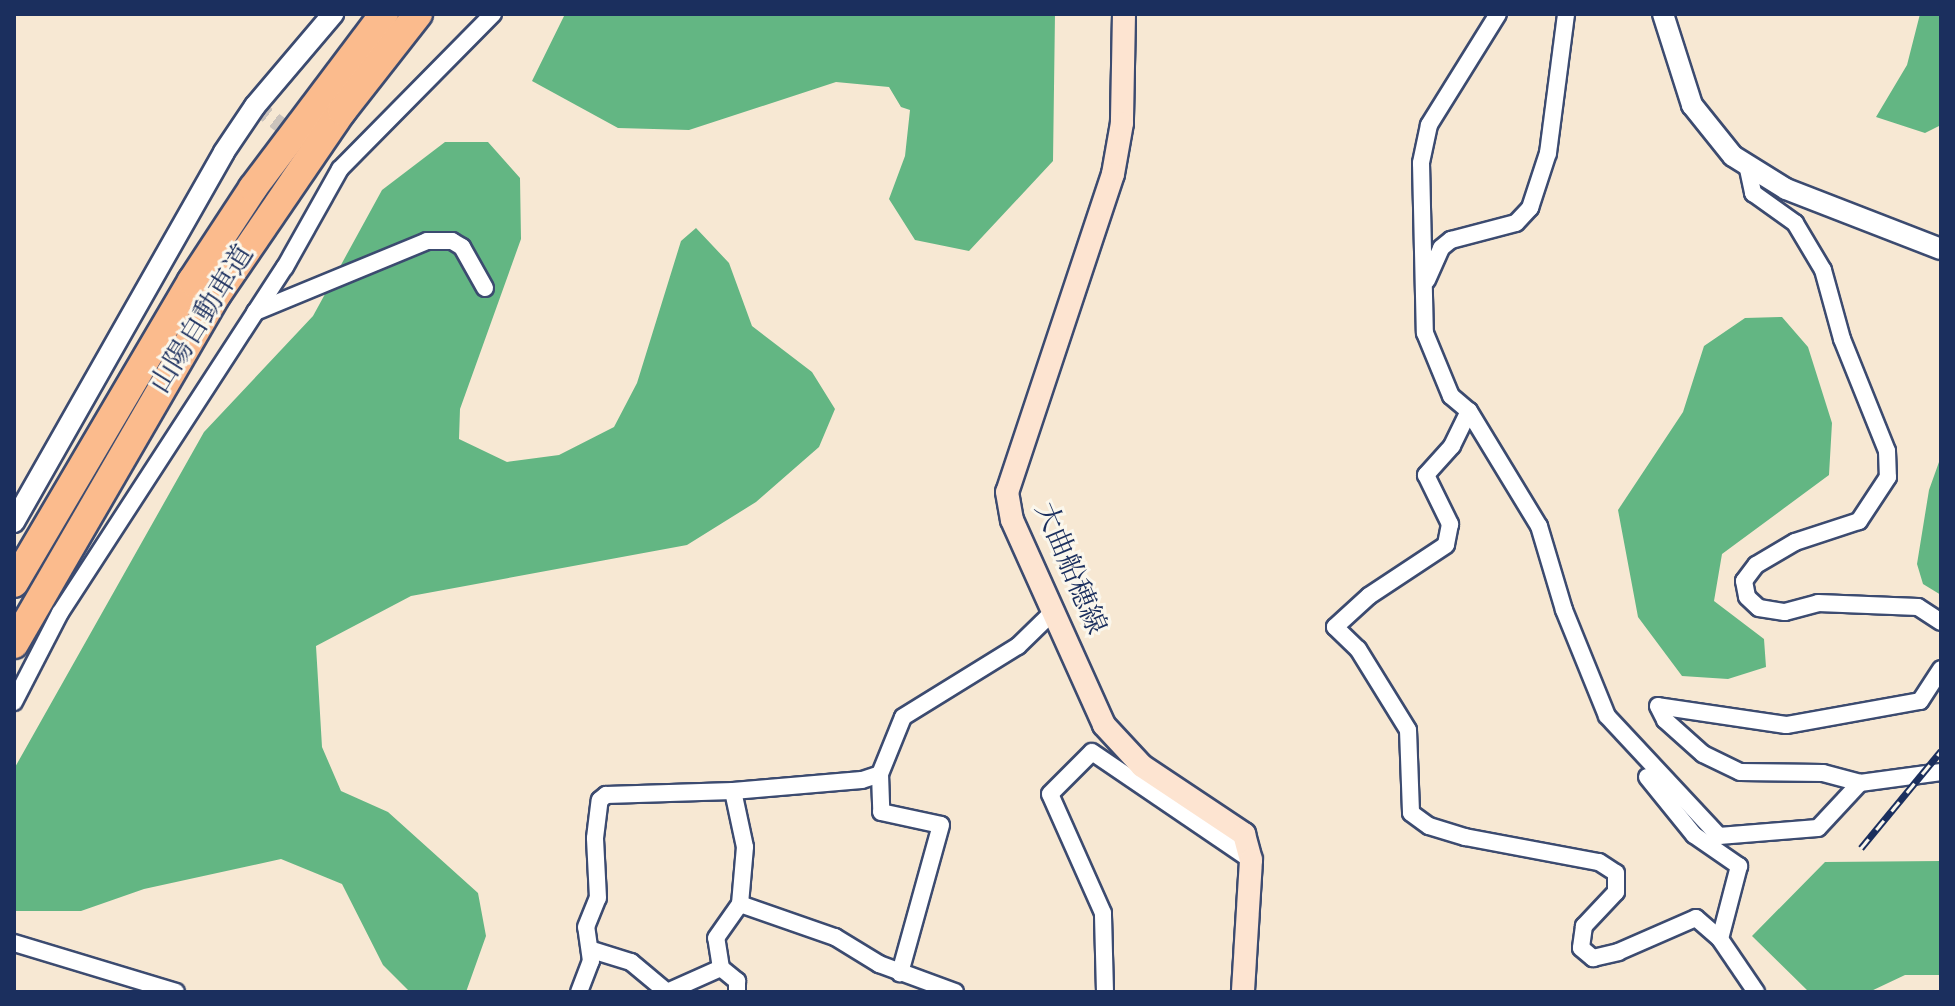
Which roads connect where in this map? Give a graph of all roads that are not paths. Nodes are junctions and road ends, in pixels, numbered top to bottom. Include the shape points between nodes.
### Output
1 (333, 14) edge
2 (384, 14) edge
3 (418, 14) edge
4 (493, 14) edge
5 (1124, 14) edge
6 (1498, 14) edge
7 (1566, 14) edge
8 (1663, 14) edge
9 (1748, 169) junction
10 (1941, 249) edge
11 (485, 288) dead end
12 (1422, 310) junction
13 (254, 313) junction
14 (1469, 411) junction
15 (14, 522) edge
16 (14, 583) edge
17 (1053, 612) junction
18 (1941, 622) edge
19 (14, 644) edge
20 (1941, 669) edge
21 (14, 702) edge
22 (1639, 755) junction
23 (1941, 772) edge
24 (880, 774) junction
25 (1860, 783) junction
26 (733, 791) junction
27 (1251, 860) junction
28 (740, 904) junction
29 (1720, 939) junction
30 (14, 943) edge
31 (592, 950) junction
32 (721, 968) junction
33 (900, 973) junction
34 (176, 992) edge
35 (580, 992) edge
36 (667, 992) edge
37 (737, 992) edge
38 (955, 992) edge
39 (1105, 992) edge
40 (1243, 992) edge
41 (1756, 992) edge

1 - 15 street via 255,106 224,152
2 - 16 highway, 山陽自動車道 via 253,188 192,281
3 - 19 highway, 山陽自動車道 via 342,111 217,294
4 - 13 street via 340,169
5 - 17 main road, 大曲船穂線 via 1123,111 1113,174 1007,492 1012,520
6 - 12 street via 1424,135
7 - 12 street via 1548,153 1530,208 1516,223 1472,231 1441,248 1429,272
8 - 9 street via 1692,105
9 - 10 street via 1816,202
9 - 18 street via 1753,193 1795,223 1823,270 1842,339 1887,451 1888,477 1859,521 1795,542 1756,565 1744,581 1747,597 1759,608 1785,612 1818,603 1918,607
11 - 13 street via 462,247 452,241 427,241
12 - 14 street via 1425,333 1451,396
13 - 21 street via 60,613
14 - 22 street via 1539,526 1597,699
14 - 29 street via 1452,446 1426,475 1450,524 1446,545 1369,596 1335,627 1358,649 1408,730 1411,813 1429,826 1465,837 1599,862 1616,873 1616,892 1584,926 1581,948 1593,958 1696,918
17 - 24 street via 1018,646 903,717
17 - 27 main road, 大曲船穂線 via 1116,742 1142,766 1244,834
20 - 25 street via 1920,701 1786,725 1658,706 1665,720 1703,754 1740,772 1823,773
22 - 25 street via 1719,836 1818,828
22 - 29 street via 1637,765 1694,835 1739,866
23 - 25 street
24 - 26 street
24 - 33 street via 881,812 941,825
26 - 28 street via 745,847
26 - 31 street via 606,795 600,800 595,838 598,898 586,927
27 - 39 street via 1092,752 1050,794 1103,913
27 - 40 main road
28 - 32 street via 716,938
28 - 33 street via 835,937
29 - 41 street
30 - 34 street
31 - 35 street
31 - 36 street via 631,962
32 - 36 street
32 - 37 street via 737,981
33 - 38 street

